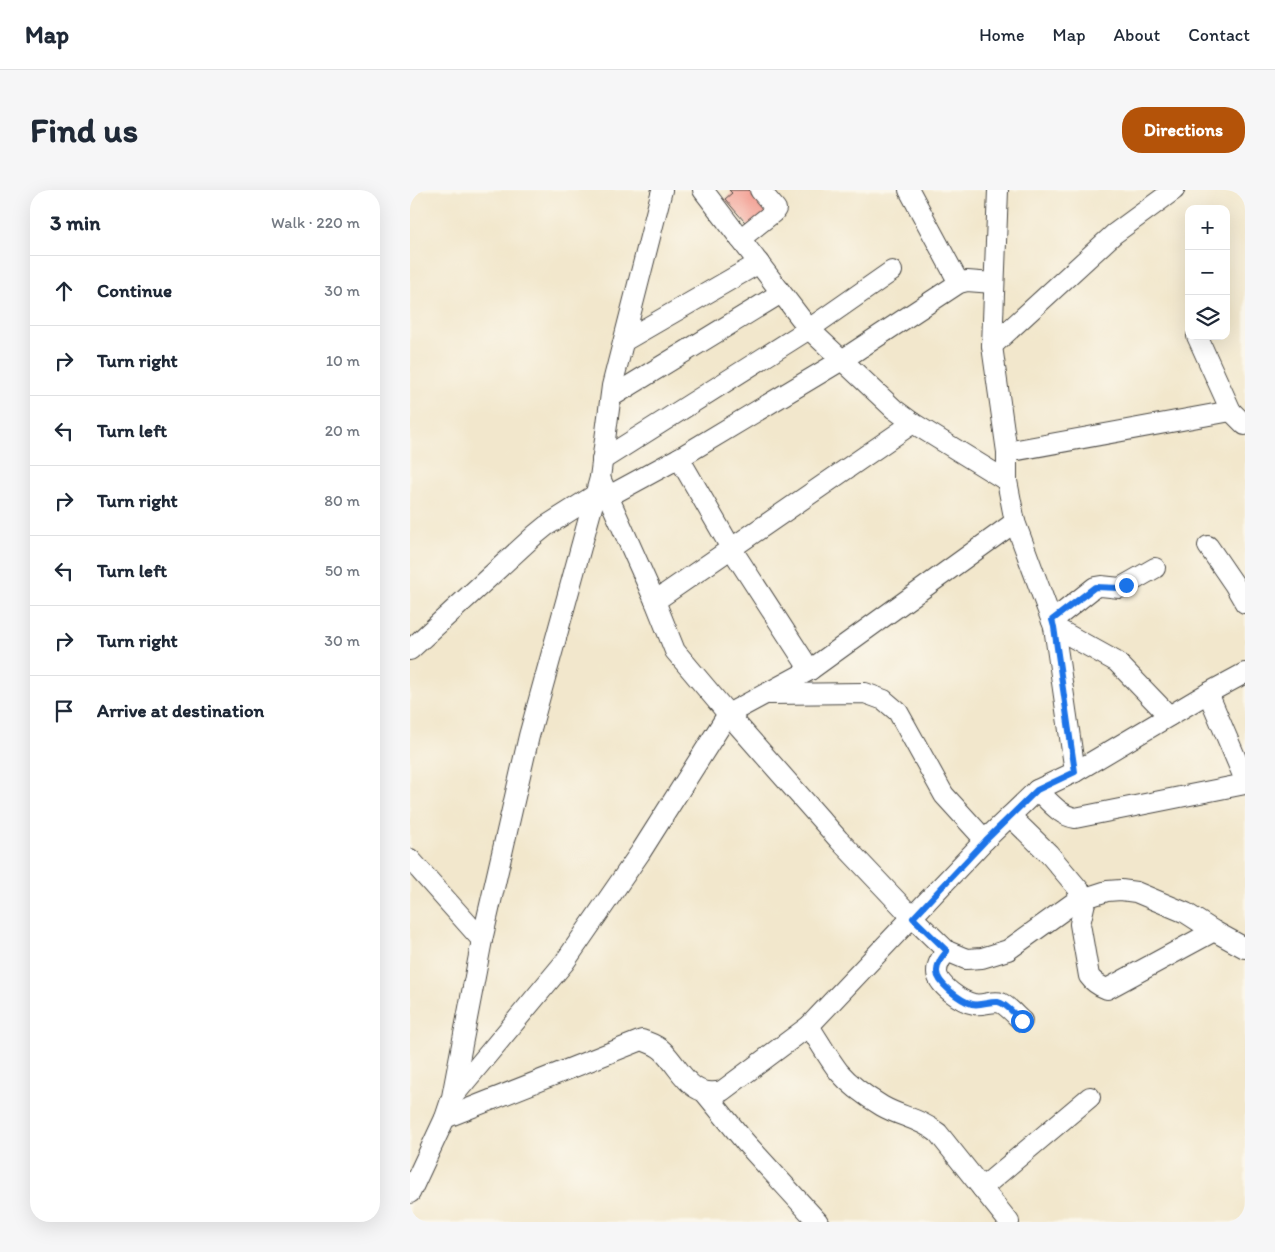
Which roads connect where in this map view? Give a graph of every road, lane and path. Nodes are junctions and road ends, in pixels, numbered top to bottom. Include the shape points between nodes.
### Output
1 (662, 190) edge
2 (703, 190) edge
3 (760, 190) edge
4 (909, 190) edge
5 (998, 190) edge
6 (1174, 190) edge
7 (740, 239) junction
8 (759, 263) junction
9 (892, 271) dead end
10 (959, 283) junction
11 (993, 283) junction
12 (781, 293) junction
13 (808, 329) junction
14 (1200, 340) edge
15 (624, 341) junction
16 (992, 346) junction
17 (842, 360) junction
18 (611, 396) junction
19 (1238, 418) edge
20 (913, 423) junction
21 (1006, 452) junction
22 (678, 458) junction
23 (1007, 480) junction
24 (602, 482) junction
25 (1015, 522) junction
26 (1208, 546) dead end
27 (731, 548) junction
28 (1155, 568) dead end
29 (655, 601) junction
30 (1245, 603) edge
31 (1053, 624) junction
32 (410, 650) edge
33 (810, 670) junction
34 (1245, 673) edge
35 (1208, 693) junction
36 (765, 694) junction
37 (728, 714) junction
38 (1169, 716) junction
39 (1075, 772) junction
40 (1245, 780) edge
41 (1245, 784) edge
42 (1037, 790) junction
43 (1010, 816) junction
44 (986, 840) junction
45 (410, 859) edge
46 (1086, 898) junction
47 (913, 918) junction
48 (1214, 932) junction
49 (482, 940) junction
50 (1244, 947) edge
51 (947, 951) junction
52 (1022, 1021) dead end
53 (809, 1026) junction
54 (705, 1093) junction
55 (452, 1097) junction
56 (1090, 1097) dead end
57 (444, 1118) junction
58 (982, 1188) junction
59 (410, 1193) edge
60 (818, 1222) edge
61 (1009, 1222) edge

1 - 15 street
2 - 7 street
3 - 7 street via 776,209
4 - 10 street
5 - 11 street
6 - 16 street via 1114,234
7 - 8 street
8 - 12 street
8 - 15 street
9 - 13 street
10 - 11 street
10 - 17 street
11 - 16 street
12 - 13 street
12 - 18 street
13 - 17 street
13 - 24 street
14 - 19 street
15 - 18 street
16 - 21 street
17 - 20 street
17 - 22 street
18 - 24 street
19 - 21 street
20 - 23 street
20 - 27 street
21 - 23 street
22 - 24 street
22 - 27 street
23 - 25 street
24 - 29 street
24 - 32 street via 535,534
24 - 49 street via 529,736
25 - 31 street
25 - 33 street
26 - 30 street
27 - 29 street
27 - 33 street
28 - 31 street via 1120,588 1095,587
29 - 37 street via 676,651
31 - 38 street via 1117,662
31 - 39 street
33 - 36 street
34 - 35 street
35 - 38 street
35 - 40 street
36 - 37 street
36 - 44 street via 865,693 884,700 898,712 944,795
37 - 47 street via 838,840
37 - 55 street via 640,853 564,963
38 - 39 street
39 - 42 street
41 - 42 street via 1075,818 1061,812
42 - 43 street
43 - 44 street
43 - 46 street via 1049,854
44 - 47 street
45 - 49 street
46 - 48 street via 1107,890 1136,892 1186,913
46 - 48 street via 1080,924 1089,976 1093,982 1107,989
46 - 51 street via 1076,901 1008,950 995,955 966,959
47 - 51 street
47 - 53 street
48 - 50 street
49 - 55 street
51 - 52 street via 939,961 937,973 947,988 971,1004 1003,1004
53 - 54 street via 722,1092
53 - 58 street via 846,1079 884,1107 915,1119 938,1133
54 - 57 street via 693,1088 663,1050 642,1040
54 - 60 street
55 - 57 street
56 - 58 street
57 - 59 street
58 - 61 street

